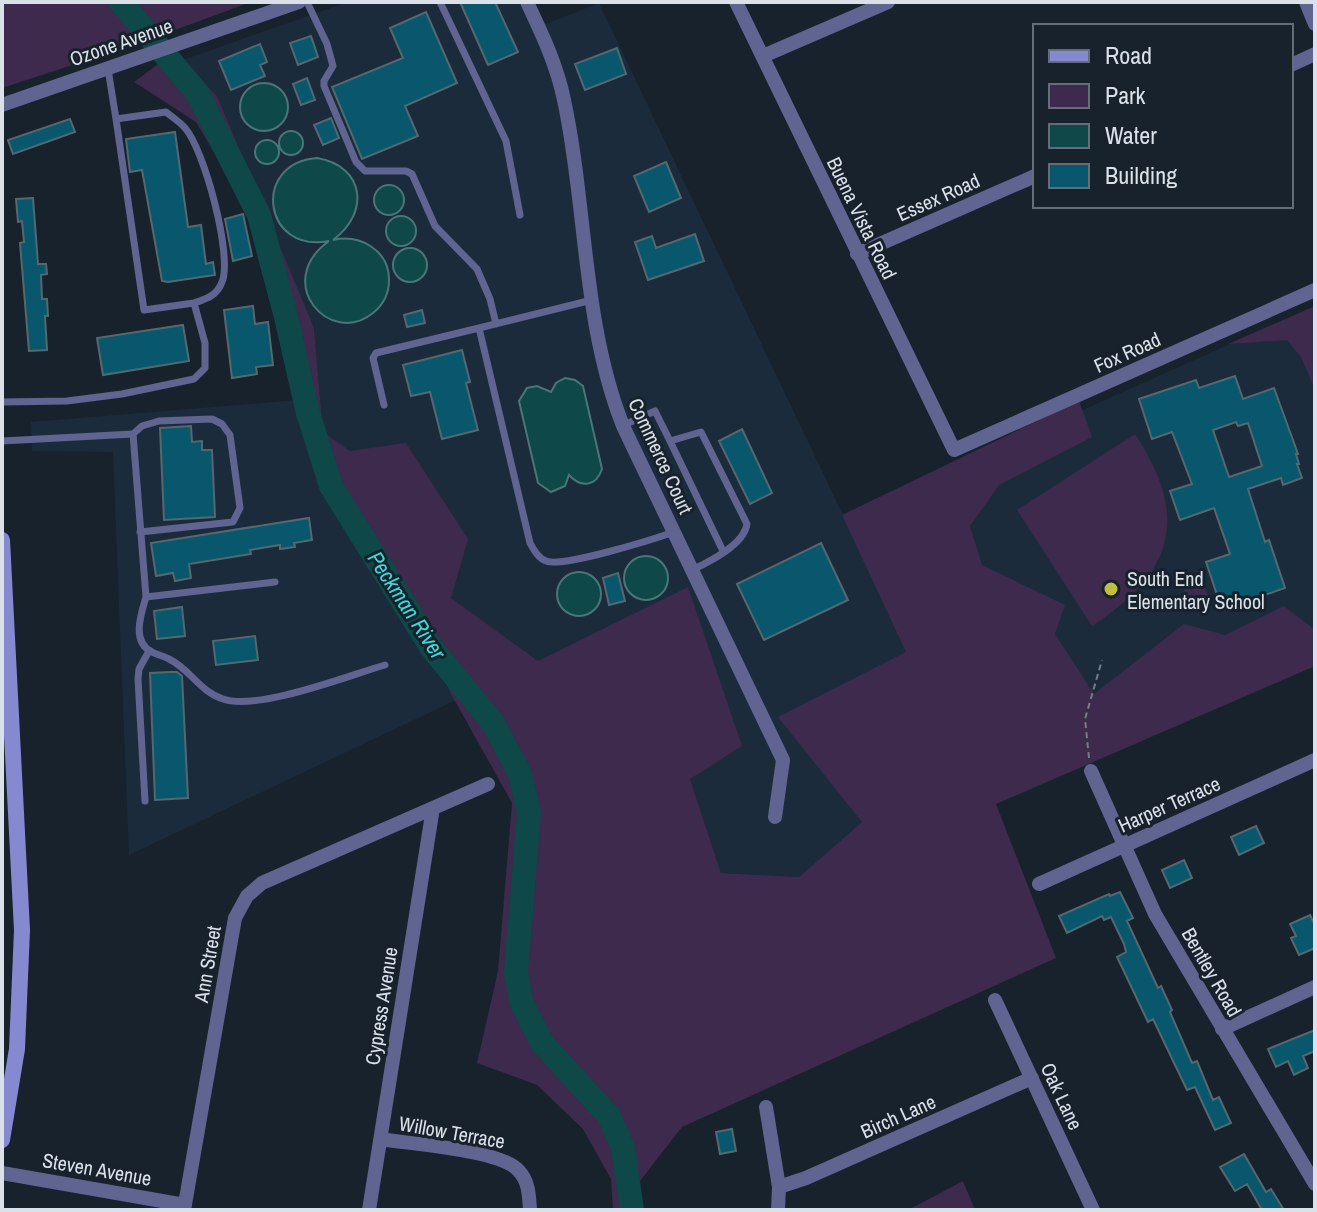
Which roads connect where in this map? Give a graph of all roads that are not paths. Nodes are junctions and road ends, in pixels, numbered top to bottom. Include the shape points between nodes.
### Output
1 (299, 2) edge
2 (307, 2) edge
3 (440, 2) edge
4 (527, 2) edge
5 (736, 2) edge
6 (888, 2) edge
7 (1306, 2) edge
8 (1315, 24) edge
9 (1315, 54) edge
10 (763, 56) junction
11 (1293, 64) edge
12 (108, 69) junction
13 (2, 105) edge
14 (116, 119) junction
15 (1033, 177) edge
16 (520, 215) dead end
17 (857, 254) junction
18 (1315, 290) edge
19 (592, 300) junction
20 (194, 303) junction
21 (496, 324) junction
22 (479, 328) junction
23 (2, 402) edge
24 (384, 405) dead end
25 (623, 426) junction
26 (133, 434) junction
27 (2, 441) edge
28 (670, 441) junction
29 (954, 450) joint
30 (140, 532) junction
31 (674, 532) junction
32 (2, 540) edge
33 (723, 551) junction
34 (692, 570) junction
35 (275, 582) dead end
36 (146, 597) junction
37 (149, 651) junction
38 (385, 665) dead end
39 (6, 735) edge
40 (1315, 760) edge
41 (1091, 771) road end
42 (488, 784) dead end
43 (145, 801) dead end
44 (433, 808) junction
45 (775, 817) dead end
46 (1124, 846) junction
47 (1039, 884) dead end
48 (1315, 987) edge
49 (995, 1000) dead end
50 (1222, 1029) junction
51 (1032, 1078) junction
52 (766, 1107) dead end
53 (381, 1139) junction
54 (2, 1140) edge
55 (2, 1173) edge
56 (1315, 1184) edge
57 (779, 1187) junction
58 (185, 1208) edge
59 (369, 1210) edge
60 (530, 1210) edge
61 (778, 1210) edge
62 (1093, 1210) edge

1 - 12 street, Ozone Avenue
2 - 21 lane via 333,66 324,86 356,162 365,171 412,174 435,226 477,269
3 - 16 lane via 506,141
4 - 19 street, Commerce Court via 564,99
5 - 10 street, Buena Vista Road
6 - 10 street
7 - 8 street
9 - 11 street
10 - 17 street, Buena Vista Road
12 - 13 street, Ozone Avenue
12 - 14 lane
14 - 20 lane via 144,310
14 - 20 lane via 166,112 187,129 204,163 218,214 223,281 213,297
15 - 17 street, Essex Road
17 - 29 street, Buena Vista Road
18 - 29 street, Fox Road
19 - 21 lane
19 - 25 street, Commerce Court via 608,382
20 - 23 lane via 205,343 205,368 194,379 81,400
21 - 22 lane
22 - 24 lane via 376,353
22 - 31 lane via 530,543 540,558 555,563
25 - 28 lane via 655,411
25 - 31 street, Commerce Court
26 - 27 lane
26 - 30 lane
26 - 30 lane via 159,421 212,419 222,424 230,435 240,508 233,522
28 - 33 lane
28 - 33 lane via 701,432 747,524 740,539
30 - 36 lane
31 - 34 street, Commerce Court
32 - 39 street
33 - 34 lane
34 - 45 street, Commerce Court via 783,760
35 - 36 lane
36 - 37 lane via 139,619 141,640
37 - 38 lane via 185,669 208,692 225,700 262,701
37 - 43 lane via 138,679
39 - 54 street via 22,930 17,1049
40 - 46 street, Harper Terrace
41 - 46 street, Bentley Road
42 - 44 street, Ann Street
44 - 53 street, Cypress Avenue
44 - 58 street, Ann Street via 262,883 242,903 235,918
46 - 47 street, Harper Terrace
46 - 50 street, Bentley Road via 1155,914
48 - 50 street
49 - 51 street, Oak Lane
50 - 56 street, Bentley Road
51 - 57 street, Birch Lane
51 - 62 street, Oak Lane
52 - 57 street
53 - 59 street, Cypress Avenue
53 - 60 street, Willow Terrace via 505,1160 524,1177
55 - 58 street, Steven Avenue
57 - 61 street

